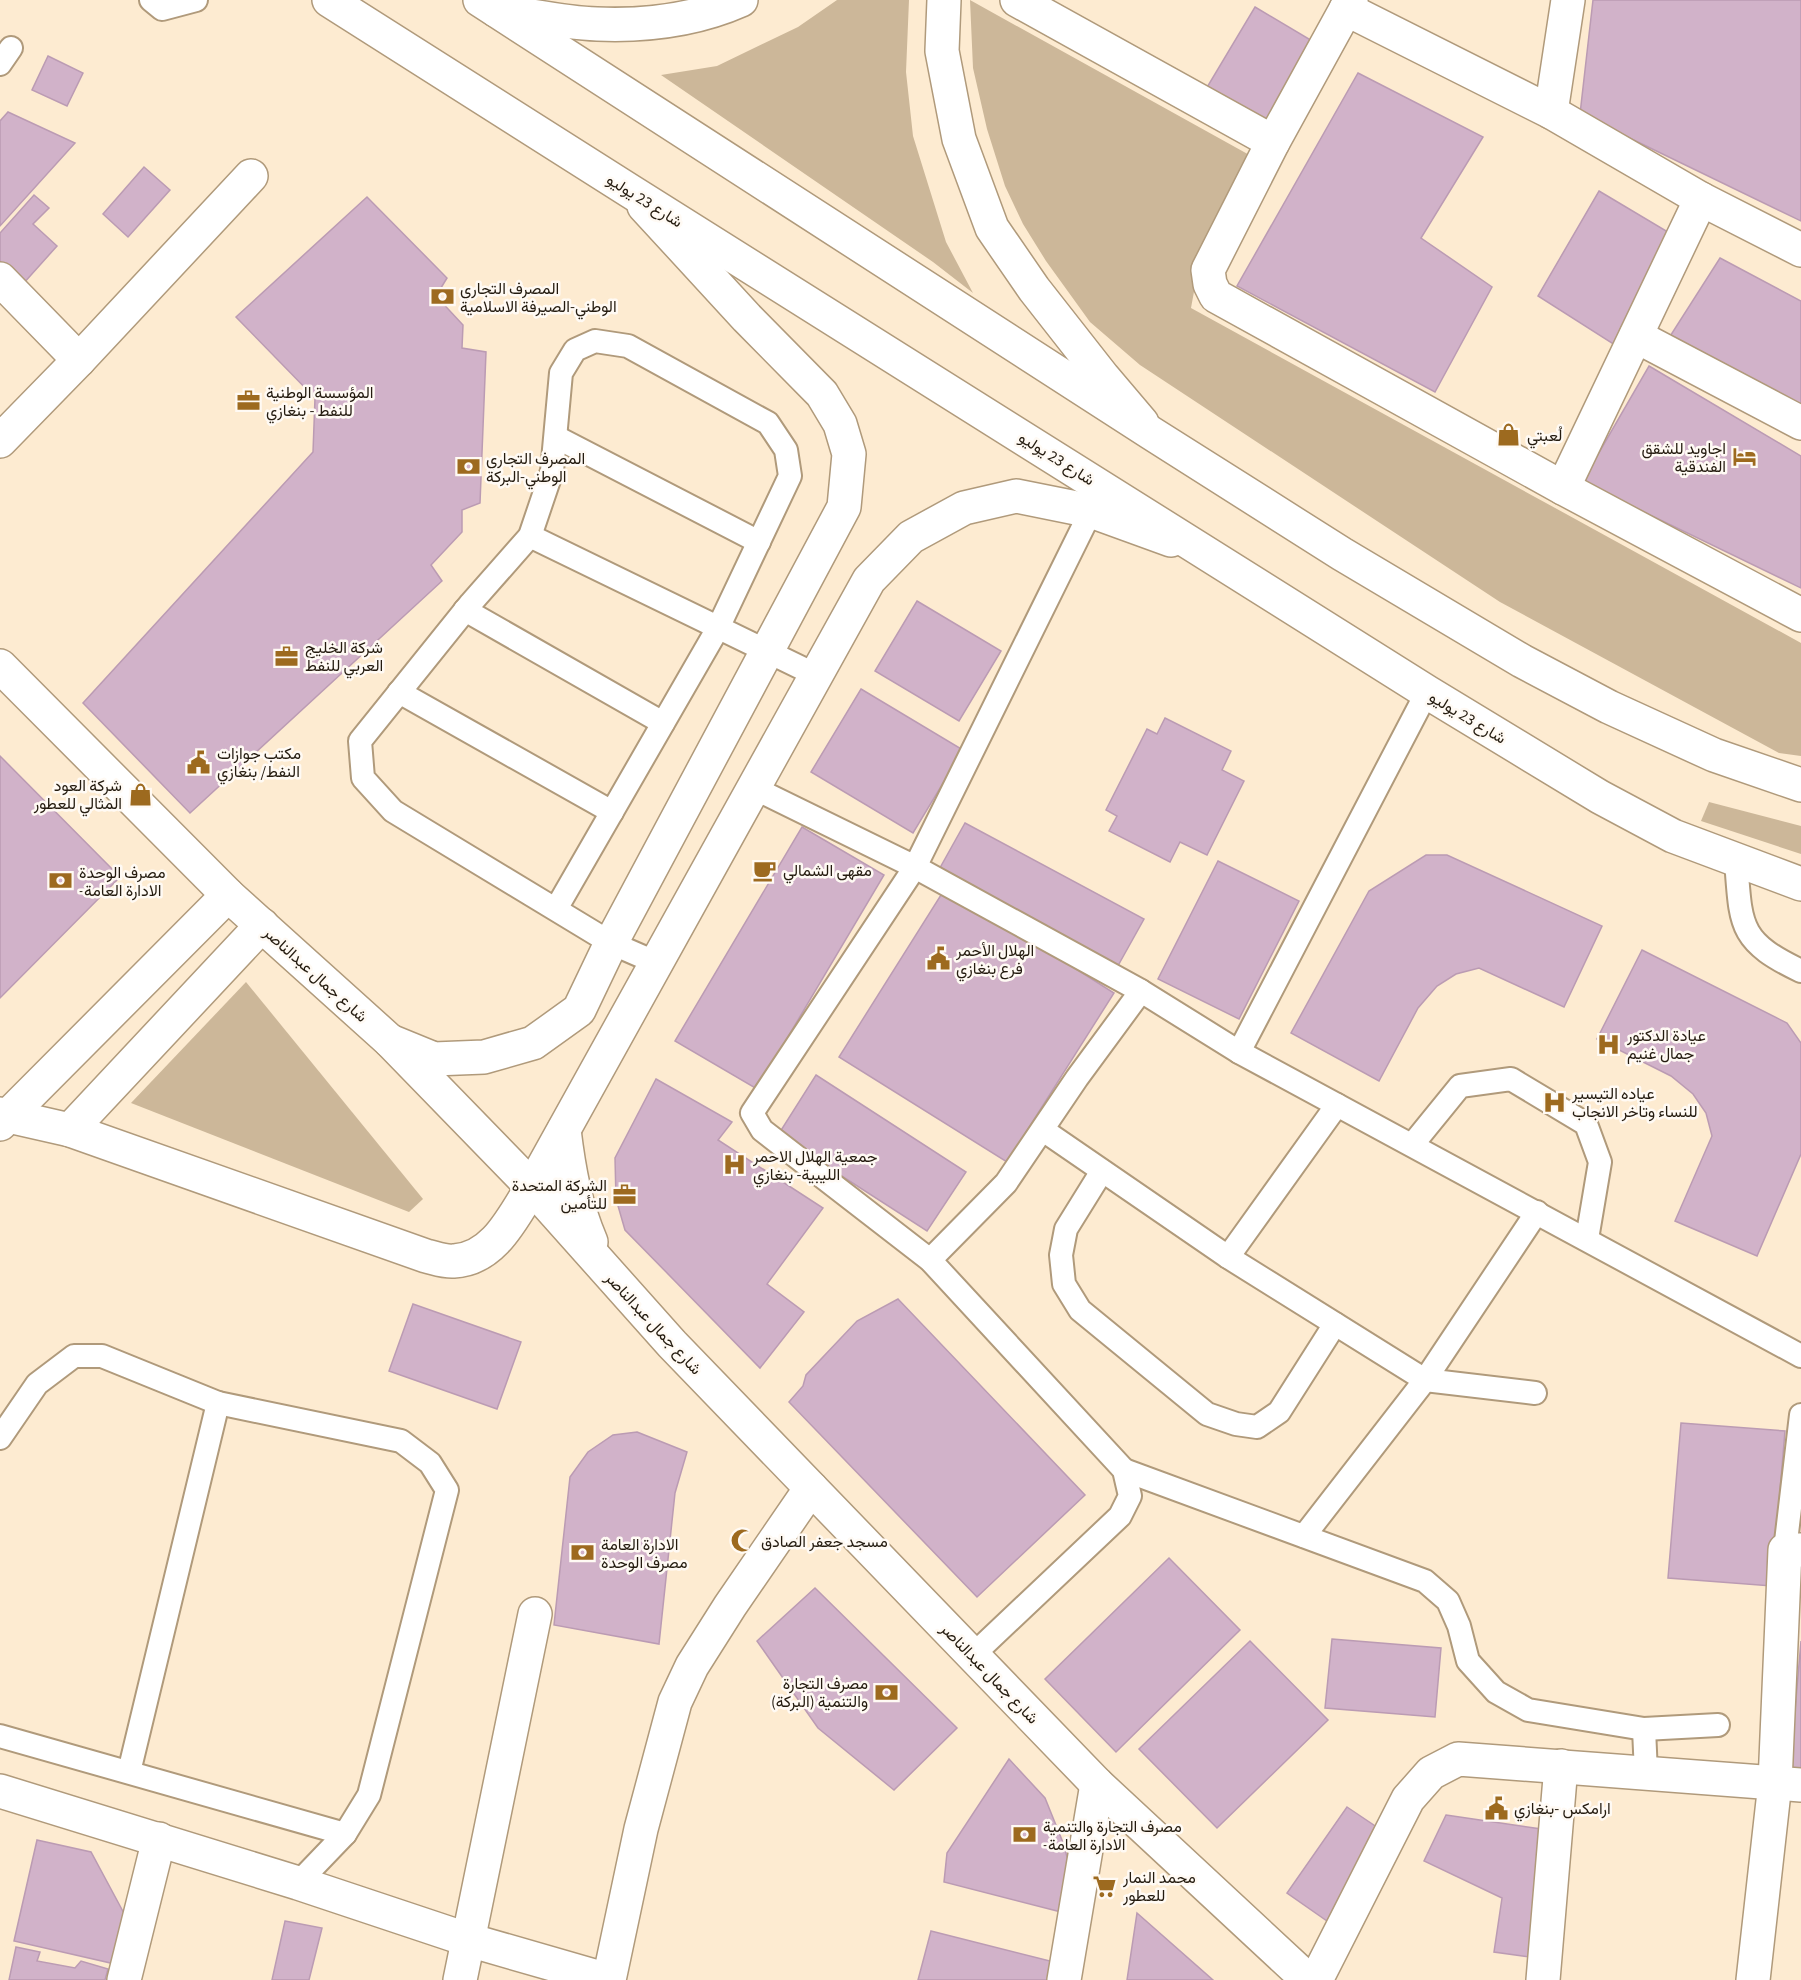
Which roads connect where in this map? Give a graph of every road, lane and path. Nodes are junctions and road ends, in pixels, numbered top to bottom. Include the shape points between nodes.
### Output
1 (151, 0) edge
2 (196, 0) edge
3 (329, 0) edge
4 (741, 0) edge
5 (944, 0) edge
6 (1017, 0) edge
7 (1568, 0) edge
8 (488, 5) edge
9 (1349, 5) edge
10 (1551, 112) junction
11 (1274, 142) junction
12 (251, 176) dead end
13 (630, 191) junction
14 (1701, 199) junction
15 (1801, 250) edge
16 (0, 279) edge
17 (1636, 336) junction
18 (79, 360) junction
19 (1801, 423) edge
20 (1151, 433) junction
21 (555, 437) junction
22 (0, 441) edge
23 (1563, 488) junction
24 (1091, 511) junction
25 (530, 536) junction
26 (759, 542) junction
27 (1209, 554) junction
28 (465, 610) junction
29 (1801, 615) edge
30 (718, 628) junction
31 (768, 651) junction
32 (0, 666) edge
33 (816, 675) junction
34 (399, 692) junction
35 (1427, 692) junction
36 (663, 723) junction
37 (1801, 785) edge
38 (754, 788) junction
39 (612, 812) junction
40 (1736, 860) junction
41 (915, 867) junction
42 (1801, 884) edge
43 (228, 895) junction
44 (556, 909) junction
45 (262, 925) junction
46 (611, 943) junction
47 (657, 963) junction
48 (1801, 971) edge
49 (1141, 991) junction
50 (390, 1041) junction
51 (1239, 1052) junction
52 (1337, 1105) junction
53 (3, 1118) edge
54 (70, 1130) junction
55 (564, 1130) junction
56 (1043, 1130) junction
57 (1412, 1145) junction
58 (1102, 1171) junction
59 (532, 1187) junction
60 (1537, 1212) junction
61 (1587, 1239) junction
62 (1228, 1257) junction
63 (930, 1260) junction
64 (600, 1263) junction
65 (1335, 1324) junction
66 (1801, 1356) edge
67 (1425, 1380) junction
68 (1535, 1393) dead end
69 (218, 1403) junction
70 (1801, 1415) edge
71 (0, 1438) edge
72 (1124, 1470) junction
73 (811, 1488) junction
74 (1304, 1536) junction
75 (1793, 1550) edge
76 (535, 1614) dead end
77 (973, 1655) junction
78 (1718, 1725) dead end
79 (1644, 1729) junction
80 (0, 1736) edge
81 (1561, 1766) junction
82 (129, 1772) junction
83 (1646, 1773) junction
84 (1097, 1784) junction
85 (1788, 1784) edge
86 (0, 1791) edge
87 (345, 1834) junction
88 (159, 1839) junction
89 (298, 1882) junction
90 (469, 1940) junction
91 (124, 1980) edge
92 (459, 1980) edge
93 (608, 1980) edge
94 (1064, 1980) edge
95 (1308, 1980) edge
96 (1316, 1980) edge
97 (1543, 1980) edge
98 (1753, 1980) edge

1 - 2 lane via 162,9
3 - 13 street, شارع 23 يوليو
4 - 8 street via 663,22 596,24
5 - 20 street via 942,51 959,139 992,228 1034,289
6 - 11 street
7 - 10 street
8 - 20 street
9 - 10 street
9 - 11 street
10 - 14 street
11 - 23 street via 1208,270 1216,296
12 - 18 street
13 - 27 street, شارع 23 يوليو
13 - 31 street via 822,394 840,424 849,454 844,507
14 - 15 street
14 - 17 street
16 - 18 street
17 - 19 street
17 - 23 street
18 - 22 street
20 - 37 street via 1341,554 1531,666 1714,755
21 - 25 lane via 552,471
21 - 26 lane
21 - 26 lane via 561,373 574,350 595,341 628,346 768,423 786,450 789,476
23 - 29 street
24 - 27 street
24 - 33 street via 1016,496 964,508 911,537 869,580
24 - 41 lane
25 - 28 lane
25 - 30 lane
26 - 30 lane
27 - 35 street, شارع 23 يوليو
28 - 34 lane
28 - 36 lane
30 - 31 lane
30 - 36 lane
31 - 33 lane
31 - 46 street
32 - 43 street, شارع جمال عبدالناصر
33 - 38 street
34 - 39 lane
34 - 44 lane via 360,741 363,778 393,811
35 - 40 street, شارع 23 يوليو via 1600,797 1673,836
35 - 51 lane
36 - 39 lane
38 - 41 lane
38 - 47 street
39 - 44 lane
40 - 42 street, شارع 23 يوليو
40 - 48 lane via 1740,912 1746,931 1775,959
41 - 49 lane
41 - 63 lane via 752,1113 762,1130
43 - 45 street, شارع جمال عبدالناصر
43 - 53 street
44 - 46 lane
45 - 50 street, شارع جمال عبدالناصر
45 - 54 street
46 - 47 lane
46 - 50 street via 579,1010 533,1043 484,1058 434,1059
47 - 55 street
49 - 51 lane
49 - 56 lane
50 - 59 street, شارع جمال عبدالناصر
51 - 52 lane
52 - 57 lane
52 - 62 lane
53 - 54 street
54 - 59 street via 452,1262 471,1258 488,1247 502,1233
55 - 59 street
55 - 64 street via 574,1197
56 - 58 lane
56 - 63 lane via 1006,1183
57 - 60 lane
57 - 61 lane via 1460,1086 1511,1079 1586,1124 1599,1162
58 - 62 lane
58 - 65 lane via 1066,1229 1061,1255 1064,1284 1080,1310 1207,1414 1257,1427 1279,1412
59 - 64 street, شارع جمال عبدالناصر
60 - 61 lane
60 - 67 lane
61 - 66 lane
62 - 65 lane
63 - 72 lane
64 - 73 street, شارع جمال عبدالناصر
65 - 67 lane
67 - 68 lane
67 - 74 lane
69 - 71 lane via 102,1356 74,1356 37,1384
69 - 82 lane
69 - 87 lane via 401,1441 430,1463 447,1490 369,1795
70 - 75 lane
72 - 74 lane
72 - 77 lane via 1130,1496 1120,1516
73 - 77 street, شارع جمال عبدالناصر
73 - 93 street via 730,1606 692,1666 675,1702 641,1829
74 - 79 lane via 1425,1581 1448,1601 1468,1661 1496,1692 1528,1710
75 - 85 street
76 - 90 street
77 - 84 street, شارع جمال عبدالناصر
78 - 79 lane
79 - 83 lane
80 - 82 lane
81 - 83 street
81 - 96 street via 1458,1759 1431,1773 1408,1798
81 - 97 street
82 - 87 lane
83 - 85 street
84 - 94 street
84 - 95 street, شارع جمال عبدالناصر
85 - 98 street
86 - 88 street
87 - 89 lane
88 - 89 street
88 - 91 street
89 - 90 street
90 - 92 street
90 - 93 street

